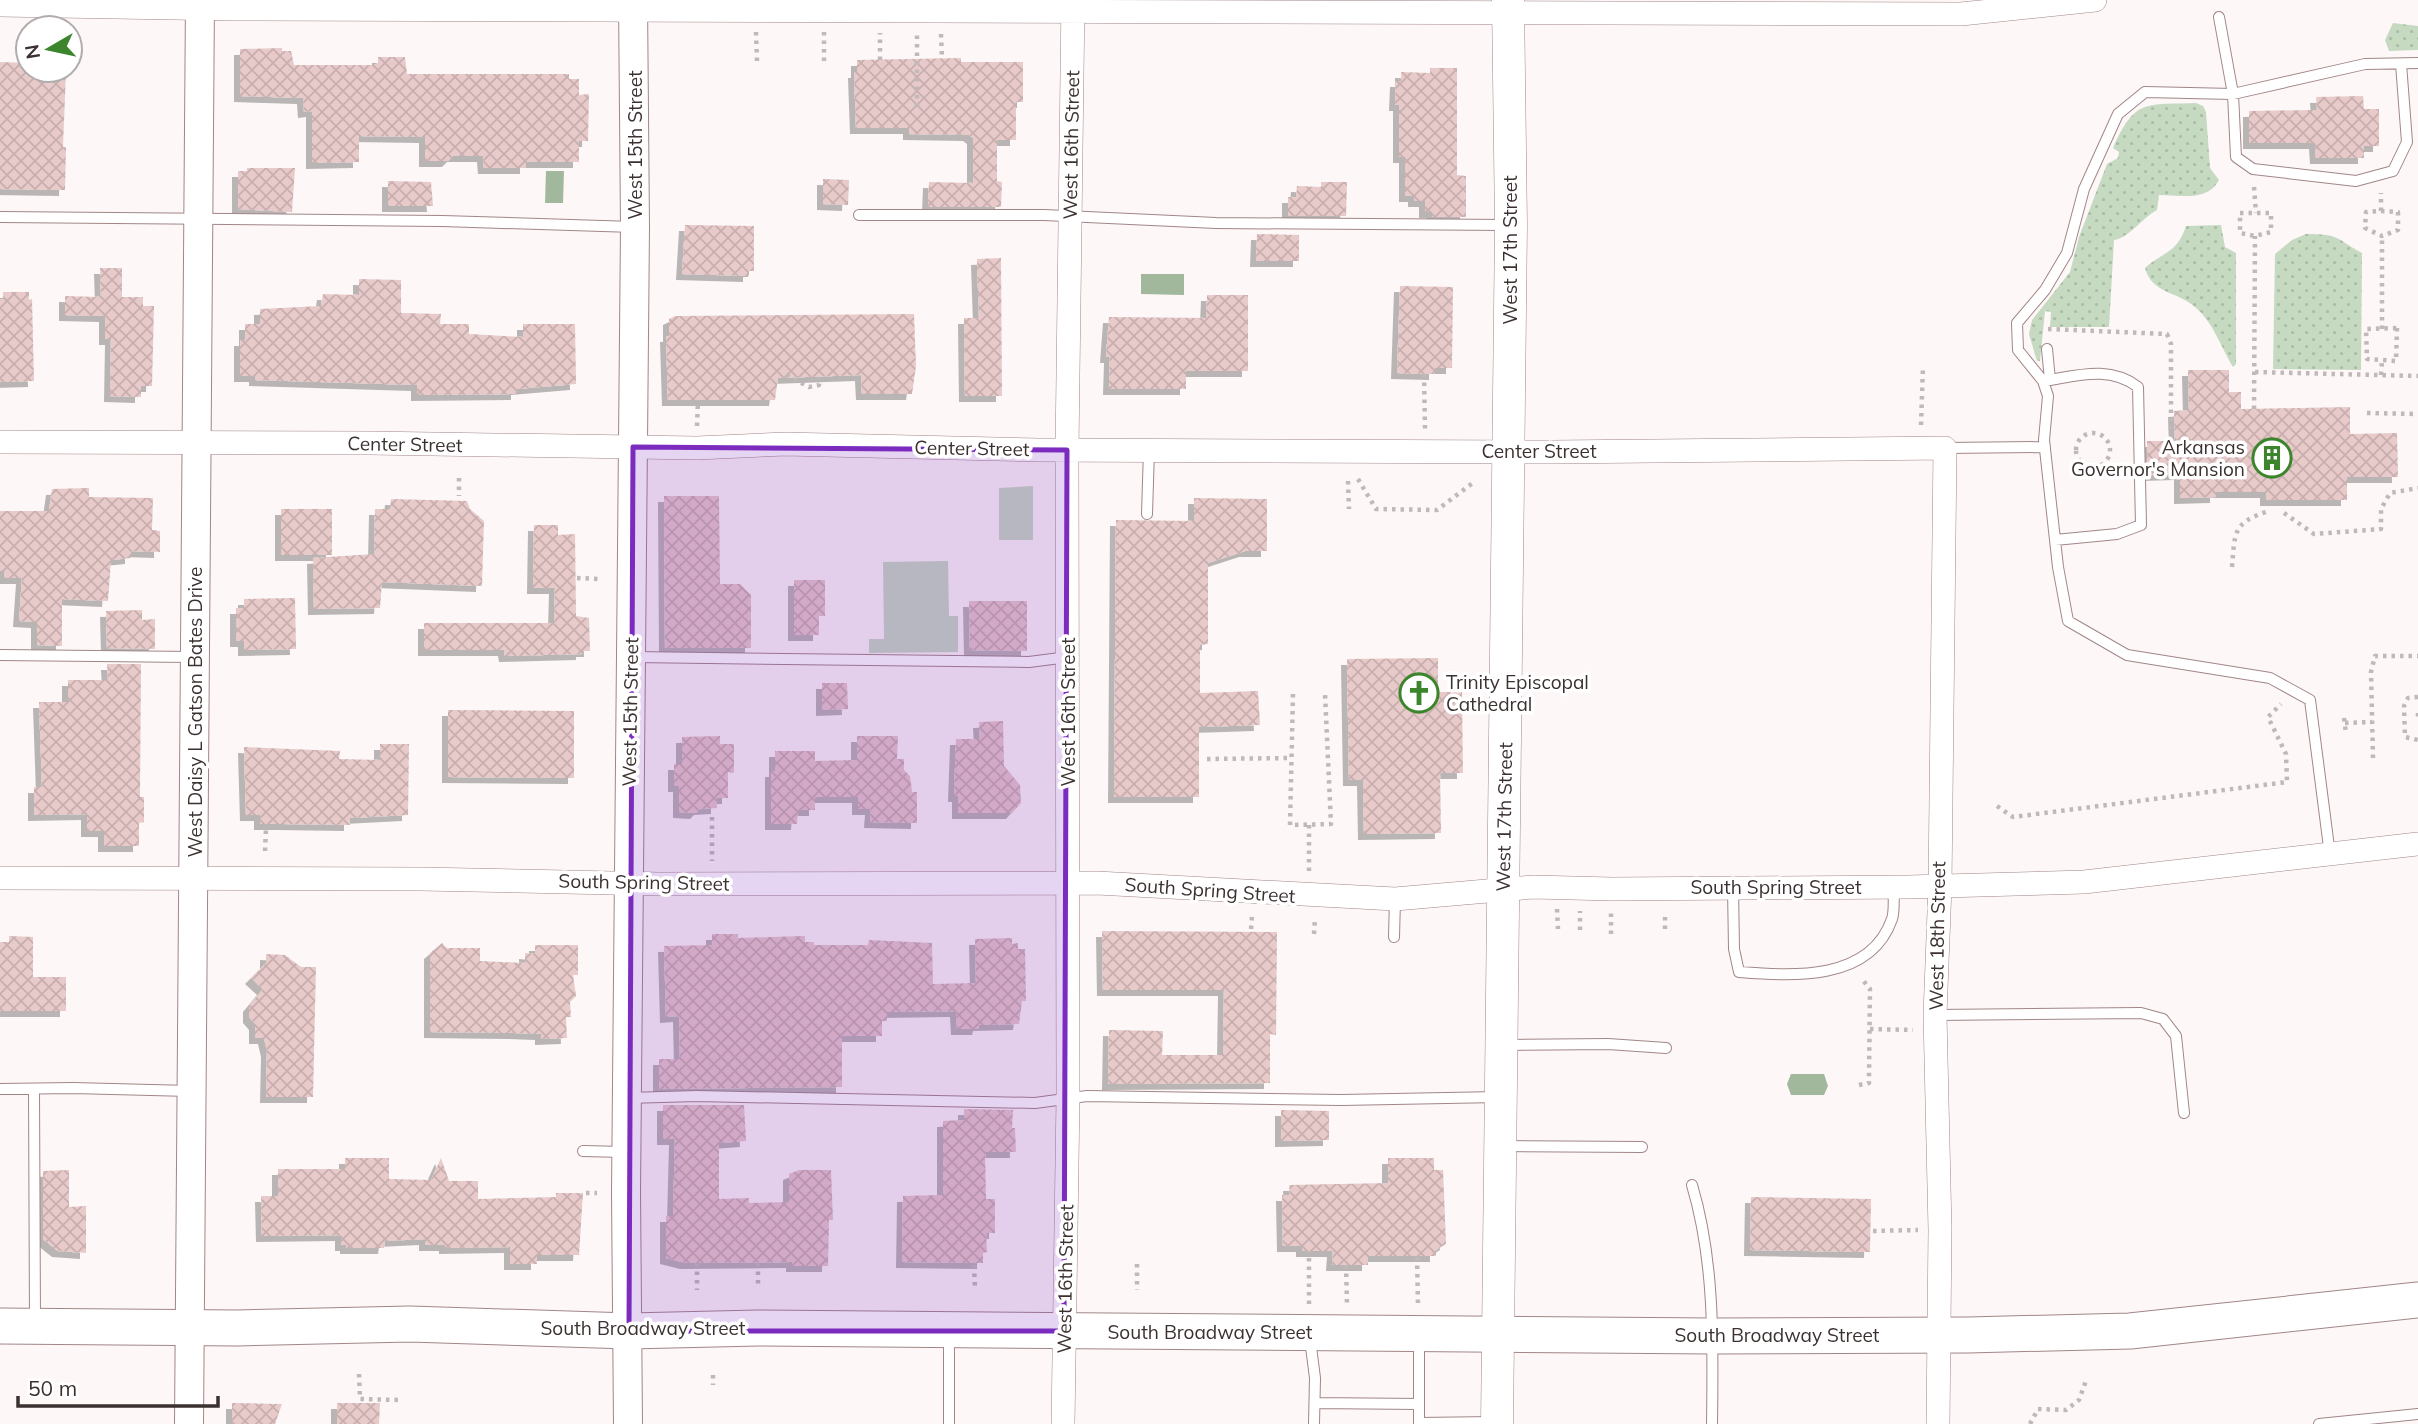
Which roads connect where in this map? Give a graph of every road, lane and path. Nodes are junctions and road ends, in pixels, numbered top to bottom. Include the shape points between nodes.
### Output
1 (2095, 0) edge
2 (200, 4) edge
3 (0, 5) edge
4 (633, 5) edge
5 (1073, 6) edge
6 (1508, 7) edge
7 (917, 10) junction
8 (2219, 17) dead end
9 (941, 43) dead end
10 (942, 58) dead end
11 (2418, 63) edge
12 (2401, 64) junction
13 (2233, 94) junction
14 (917, 107) dead end
15 (2253, 169) junction
16 (2256, 213) junction
17 (859, 215) dead end
18 (0, 217) edge
19 (1071, 217) junction
20 (200, 219) junction
21 (1511, 225) junction
22 (635, 227) junction
23 (2255, 236) junction
24 (2382, 236) junction
25 (2048, 321) dead end
26 (2382, 329) junction
27 (2046, 349) dead end
28 (2382, 360) junction
29 (1923, 366) dead end
30 (2255, 372) junction
31 (1424, 374) dead end
32 (786, 375) dead end
33 (2381, 375) junction
34 (2418, 376) edge
35 (819, 378) dead end
36 (2046, 380) junction
37 (2254, 409) dead end
38 (2367, 413) dead end
39 (2418, 414) edge
40 (1424, 416) dead end
41 (2171, 429) dead end
42 (0, 442) edge
43 (195, 443) junction
44 (633, 447) junction
45 (1920, 447) junction
46 (2045, 447) junction
47 (1945, 448) junction
48 (1067, 450) junction
49 (1149, 450) junction
50 (1507, 451) junction
51 (2088, 467) joint
52 (458, 478) dead end
53 (1358, 480) dead end
54 (1348, 481) dead end
55 (1474, 482) dead end
56 (2418, 489) edge
57 (459, 496) dead end
58 (1349, 509) dead end
59 (2266, 512) dead end
60 (2284, 513) dead end
61 (1147, 514) dead end
62 (2055, 540) junction
63 (2232, 567) dead end
64 (577, 578) dead end
65 (600, 579) dead end
66 (0, 655) edge
67 (2418, 656) edge
68 (195, 657) junction
69 (630, 657) junction
70 (1068, 657) junction
71 (2294, 692) junction
72 (1293, 694) dead end
73 (1325, 694) dead end
74 (2418, 697) edge
75 (2372, 722) junction
76 (2346, 733) dead end
77 (2418, 740) edge
78 (1292, 758) junction
79 (2373, 758) dead end
80 (1207, 759) dead end
81 (1997, 806) dead end
82 (712, 817) dead end
83 (1309, 824) junction
84 (265, 828) dead end
85 (2418, 844) edge
86 (265, 850) dead end
87 (1309, 855) dead end
88 (2330, 855) junction
89 (0, 878) edge
90 (194, 878) junction
91 (628, 882) junction
92 (712, 883) junction
93 (1066, 883) junction
94 (1940, 886) junction
95 (1894, 887) junction
96 (1733, 888) junction
97 (1503, 889) junction
98 (1395, 899) junction
99 (1252, 916) dead end
100 (1580, 918) dead end
101 (1557, 919) dead end
102 (1611, 919) dead end
103 (1665, 919) dead end
104 (1251, 929) dead end
105 (1558, 929) dead end
106 (1665, 929) dead end
107 (1580, 930) dead end
108 (1611, 934) dead end
109 (1394, 937) dead end
110 (1837, 969) junction
111 (1935, 1023) junction
112 (1870, 1029) junction
113 (1503, 1045) junction
114 (1666, 1048) dead end
115 (1859, 1085) dead end
116 (34, 1088) junction
117 (0, 1089) edge
118 (192, 1091) junction
119 (1502, 1097) junction
120 (627, 1098) junction
121 (1068, 1098) junction
122 (2184, 1113) dead end
123 (1501, 1146) junction
124 (1642, 1147) dead end
125 (583, 1151) dead end
126 (626, 1153) junction
127 (1692, 1185) dead end
128 (586, 1193) dead end
129 (597, 1193) dead end
130 (1940, 1229) junction
131 (1873, 1231) dead end
132 (1309, 1251) dead end
133 (1418, 1257) dead end
134 (697, 1263) dead end
135 (758, 1263) dead end
136 (1137, 1264) dead end
137 (974, 1265) dead end
138 (1346, 1265) dead end
139 (758, 1287) dead end
140 (697, 1290) dead end
141 (975, 1290) dead end
142 (1137, 1290) dead end
143 (2418, 1300) edge
144 (0, 1326) edge
145 (35, 1326) junction
146 (191, 1328) junction
147 (949, 1329) junction
148 (629, 1331) junction
149 (1064, 1331) junction
150 (1309, 1333) junction
151 (1497, 1333) junction
152 (1348, 1334) junction
153 (1419, 1334) junction
154 (1939, 1334) junction
155 (1713, 1336) junction
156 (359, 1374) dead end
157 (713, 1375) dead end
158 (2087, 1378) dead end
159 (713, 1385) dead end
160 (400, 1401) dead end
161 (1315, 1403) junction
162 (1419, 1404) junction
163 (2418, 1414) edge
164 (1419, 1423) edge
165 (1497, 1423) edge
166 (190, 1424) edge
167 (628, 1424) edge
168 (949, 1424) edge
169 (1063, 1424) edge
170 (1314, 1424) edge
171 (1712, 1424) edge
172 (1938, 1424) edge
173 (2030, 1424) edge
174 (2319, 1424) edge

1 - 6 street via 1961,14
2 - 3 street
2 - 4 street
2 - 20 street, West Daisy L Gatson Bates Drive
4 - 7 street
4 - 22 street, West 15th Street
5 - 6 street
5 - 7 street
5 - 19 street, West 16th Street
6 - 21 main road, West 17th Street
7 - 14 path
8 - 13 lane
9 - 10 path
11 - 12 lane
12 - 13 lane via 2365,64
12 - 15 lane via 2406,142 2393,171 2356,181
13 - 15 lane via 2235,157
13 - 36 lane via 2145,92 2118,114 2084,189 2067,253 2045,290 2017,323 2018,350
15 - 16 path
16 - 23 path via 2271,213 2271,232
16 - 23 path via 2240,213 2240,233
17 - 19 lane
18 - 20 lane
19 - 21 lane
19 - 48 street, West 16th Street
20 - 22 lane
20 - 43 street, West Daisy L Gatson Bates Drive
21 - 50 main road, West 17th Street
22 - 44 street, West 15th Street
23 - 30 path
24 - 24 path via 2398,230 2398,212 2366,212 2365,228
24 - 26 path
25 - 41 path via 2047,331 2167,334 2171,344
26 - 28 path via 2366,329 2367,359
26 - 28 path via 2397,328 2396,361
27 - 36 lane
28 - 33 path
29 - 45 path
30 - 33 path
30 - 37 path
31 - 40 path
32 - 35 path via 809,387 819,385
33 - 34 path
36 - 46 lane
36 - 62 lane via 2122,374 2138,387 2141,525 2117,534
38 - 39 path
42 - 43 street, Center Street
43 - 44 street, Center Street
43 - 68 street, West Daisy L Gatson Bates Drive
44 - 48 street, Center Street via 785,444
44 - 69 street, West 15th Street
45 - 47 street, Center Street
45 - 50 street, Center Street
46 - 47 lane
46 - 62 lane
47 - 94 street, West 18th Street
48 - 49 street, Center Street
48 - 70 street, West 16th Street
49 - 50 street, Center Street
49 - 61 lane
50 - 97 main road, West 17th Street
51 - 51 path via 2079,461 2076,445 2083,435 2095,433 2105,438 2109,454 2104,463
52 - 57 path
53 - 55 path via 1376,509 1437,510
54 - 58 path
56 - 60 path via 2390,493 2381,509 2381,530 2314,534
59 - 63 path via 2245,519 2235,532
62 - 71 lane via 2068,621 2127,655 2270,678
64 - 65 path
66 - 68 lane
67 - 75 path via 2375,656
68 - 90 street, West Daisy L Gatson Bates Drive
69 - 70 lane via 1029,662
69 - 91 street, West 15th Street
70 - 93 street, West 16th Street
71 - 81 path via 2268,717 2286,754 2287,782 2013,817
71 - 88 lane via 2310,700
72 - 78 path
73 - 83 path via 1331,824
74 - 77 path via 2408,698 2404,706 2406,737
75 - 76 path via 2344,720
75 - 79 path
78 - 80 path
78 - 83 path via 1290,825
82 - 92 path
83 - 87 path
84 - 86 path
85 - 88 street, South Spring Street
88 - 94 street, South Spring Street via 2084,882
89 - 90 street, South Spring Street
90 - 91 street, South Spring Street
90 - 118 street, West Daisy L Gatson Bates Drive
91 - 92 street, South Spring Street
91 - 120 street, West 15th Street
92 - 93 street, South Spring Street
93 - 98 street, South Spring Street
93 - 121 street, West 16th Street
94 - 95 street, South Spring Street
94 - 111 street, West 18th Street
95 - 96 street, South Spring Street
95 - 110 lane via 1893,918 1879,943 1847,968
96 - 97 street, South Spring Street
96 - 110 lane via 1739,972 1774,975
97 - 98 street, South Spring Street
97 - 113 main road, West 17th Street
98 - 109 lane
99 - 104 path
100 - 107 path
101 - 105 path
102 - 108 path
103 - 106 path
110 - 112 path via 1865,980 1870,989
111 - 112 path
111 - 122 lane via 2141,1013 2163,1019 2176,1036
111 - 130 street, West 18th Street
112 - 115 path via 1869,1083
113 - 114 lane
113 - 119 main road, West 17th Street
116 - 117 lane
116 - 118 lane
116 - 145 lane
118 - 146 street, West Daisy L Gatson Bates Drive
119 - 121 lane
119 - 123 main road, West 17th Street
120 - 121 lane via 1035,1103
120 - 126 street, West 15th Street
121 - 149 street, West 16th Street
123 - 124 lane
123 - 151 main road, West 17th Street
125 - 126 lane
126 - 148 street, West 15th Street
127 - 155 lane via 1707,1246
128 - 129 path
130 - 131 path
130 - 154 street, West 18th Street
132 - 150 path
133 - 153 path
134 - 140 path
135 - 139 path
136 - 142 path
137 - 141 path
138 - 152 path
143 - 154 main road, South Broadway Street via 2130,1331
144 - 145 main road, South Broadway Street
145 - 146 main road, South Broadway Street
146 - 148 main road, South Broadway Street via 410,1324
146 - 166 street, West Daisy L Gatson Bates Drive
147 - 148 main road, South Broadway Street
147 - 149 main road, South Broadway Street
147 - 168 lane
148 - 167 street, West 15th Street
149 - 150 main road, South Broadway Street
149 - 169 street, West 16th Street
150 - 152 main road, South Broadway Street
150 - 161 lane
151 - 153 main road, South Broadway Street
151 - 155 main road, South Broadway Street
151 - 165 main road, West 17th Street
152 - 153 main road, South Broadway Street
153 - 162 lane
154 - 155 main road, South Broadway Street
154 - 172 street, West 18th Street
155 - 171 lane
156 - 160 path via 360,1399
157 - 159 path
158 - 173 path via 2078,1400 2066,1410 2038,1409
161 - 162 lane
161 - 170 lane
162 - 164 lane
163 - 174 lane
164 - 165 lane

